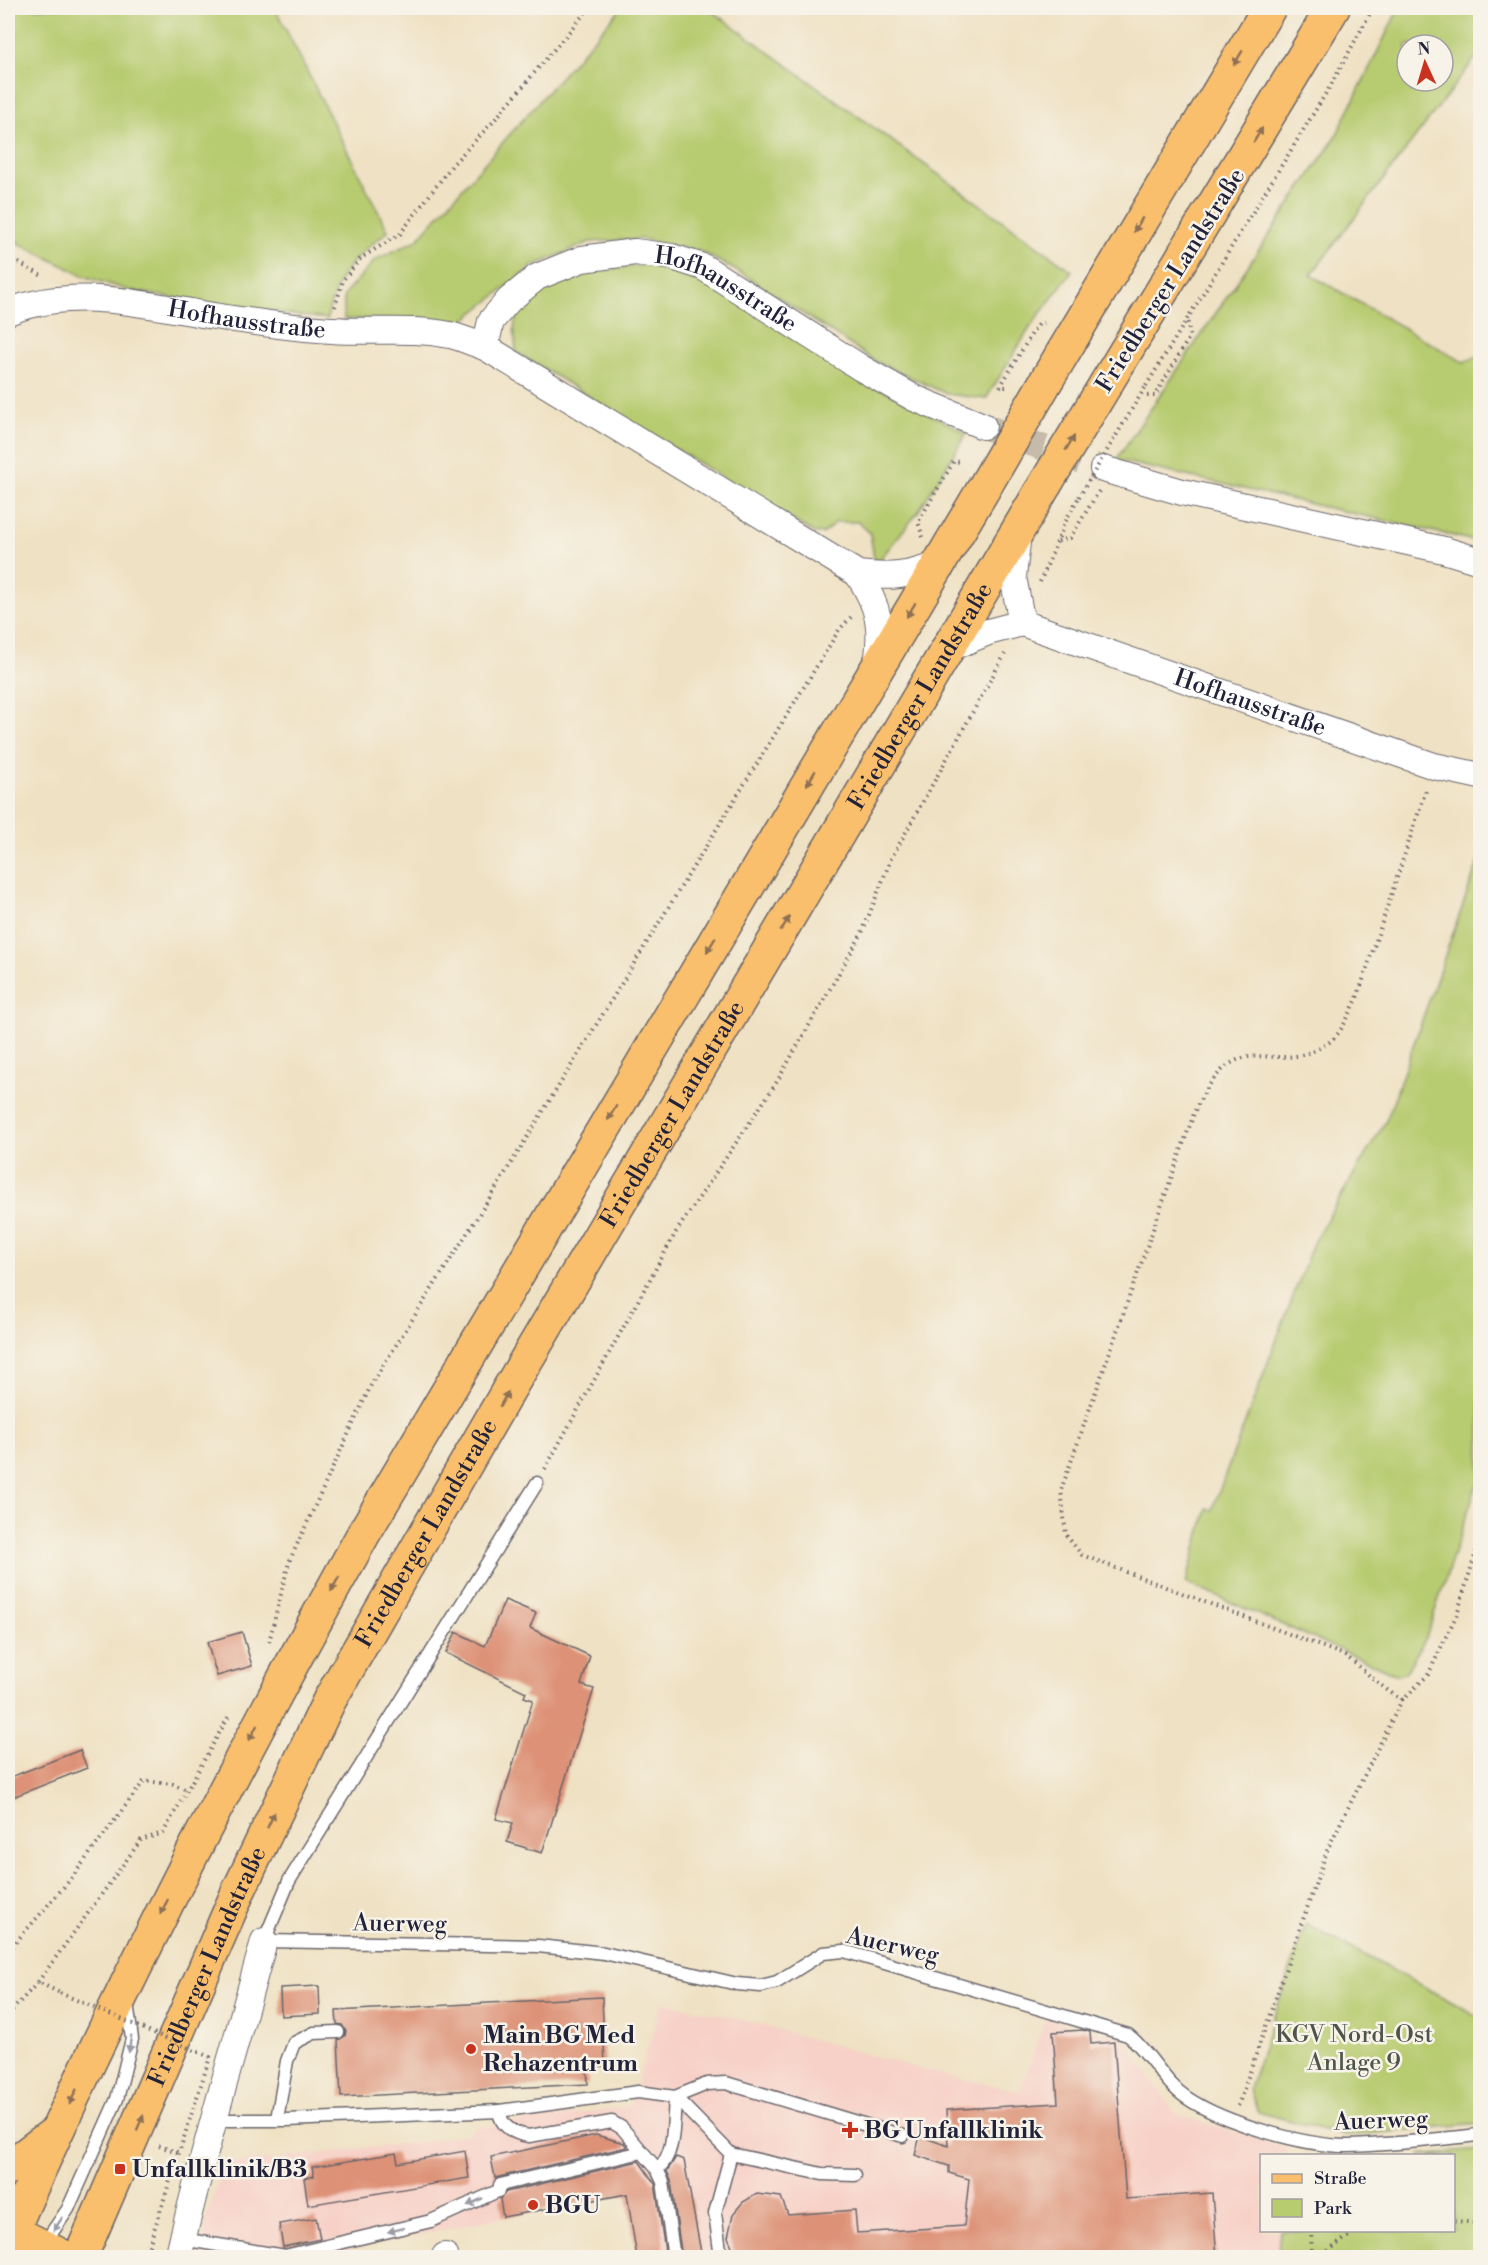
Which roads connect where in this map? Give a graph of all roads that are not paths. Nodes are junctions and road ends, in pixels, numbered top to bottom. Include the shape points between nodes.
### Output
1 (1269, 8) edge
2 (1333, 8) edge
3 (8, 312) edge
4 (485, 347) junction
5 (982, 426) tunnel mouth
6 (1103, 469) tunnel mouth
7 (1018, 533) junction
8 (931, 551) junction
9 (1480, 561) edge
10 (865, 585) junction
11 (1022, 623) junction
12 (950, 648) junction
13 (876, 667) junction
14 (1480, 776) edge
15 (537, 1483) road end
16 (264, 1941) junction
17 (124, 1986) junction
18 (338, 2032) dead end
19 (675, 2097) junction
20 (499, 2111) junction
21 (277, 2119) junction
22 (215, 2120) junction
23 (56, 2132) junction
24 (1480, 2135) edge
25 (903, 2136) dead end
26 (642, 2152) junction
27 (731, 2154) junction
28 (8, 2168) edge
29 (657, 2169) junction
30 (855, 2175) dead end
31 (31, 2247) edge
32 (180, 2248) edge
33 (80, 2258) edge
34 (674, 2258) edge
35 (721, 2258) edge

1 -> 8 main road, bridge via 984,488
7 -> 2 main road, Friedberger Landstraße, bridge
3 - 4 street, Hofhausstraße via 58,300 118,300 216,317 332,330 451,336
4 - 5 street, Hofhausstraße via 491,321 537,277 582,259 635,252 672,257 703,267 914,398
4 - 10 street, Hofhausstraße
6 - 9 street via 1182,492
7 - 11 street via 1013,577
7 - 12 main road, Friedberger Landstraße
8 - 10 street, Hofhausstraße via 912,575
8 -> 13 main road
10 - 13 street via 878,613 881,637
11 - 12 street
11 - 14 street, Hofhausstraße via 1434,766
33 -> 12 main road, Friedberger Landstraße via 238,1892 329,1701 503,1399
13 -> 17 main road via 364,1533 253,1733
15 - 16 lane via 289,1881
16 - 22 street, Friedberger Landstraße
16 - 24 lane, Auerweg via 538,1947 604,1953 761,1986 777,1982 823,1953 844,1951 1128,2035 1185,2097 1233,2121 1308,2141 1347,2146
17 -> 23 main road
17 -> 31 lane via 132,2039 117,2099 68,2209
18 - 21 lane via 314,2033 294,2043
19 - 20 lane via 638,2092
19 - 25 lane via 707,2084 726,2083
19 - 27 lane
19 - 29 lane via 669,2150 665,2163
20 - 21 lane
20 - 26 lane via 507,2128 529,2136 612,2122
21 - 22 lane
22 - 32 street, Friedberger Landstraße
23 - 28 main road
23 - 31 main road via 28,2194
26 - 29 lane
26 -> 32 lane via 499,2188 431,2221 285,2256
27 - 30 lane via 822,2174
27 - 35 lane via 715,2213
29 - 34 lane via 663,2182

